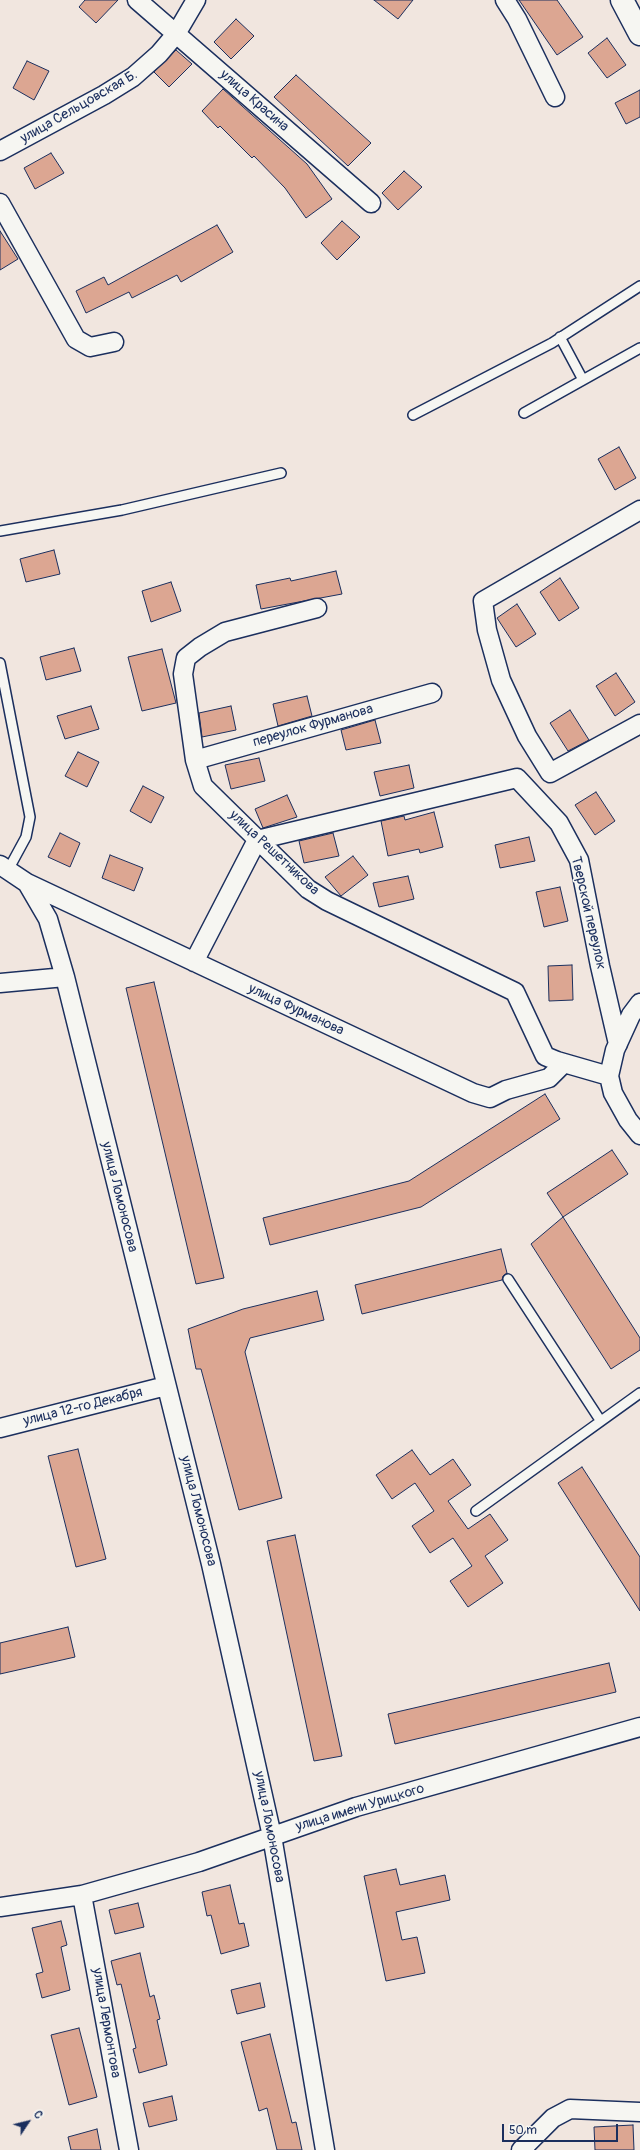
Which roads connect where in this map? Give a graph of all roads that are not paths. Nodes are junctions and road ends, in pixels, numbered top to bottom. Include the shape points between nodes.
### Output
1 (137, 0) edge
2 (196, 0) edge
3 (505, 0) edge
4 (622, 0) edge
5 (176, 34) junction
6 (640, 34) edge
7 (555, 97) dead end
8 (5, 144) edge
9 (0, 203) edge
10 (371, 203) dead end
11 (640, 286) edge
12 (560, 337) junction
13 (114, 342) dead end
14 (640, 348) edge
15 (583, 380) junction
16 (524, 414) dead end
17 (413, 415) dead end
18 (281, 473) dead end
19 (640, 510) edge
20 (0, 530) edge
21 (317, 608) dead end
22 (0, 664) edge
23 (432, 693) dead end
24 (640, 724) edge
25 (195, 760) junction
26 (257, 840) junction
27 (4, 868) edge
28 (27, 884) junction
29 (194, 962) junction
30 (65, 977) junction
31 (0, 983) edge
32 (640, 1003) edge
33 (618, 1044) junction
34 (564, 1063) junction
35 (609, 1076) junction
36 (640, 1136) edge
37 (508, 1279) dead end
38 (166, 1386) junction
39 (640, 1393) edge
40 (600, 1420) junction
41 (0, 1428) edge
42 (476, 1511) dead end
43 (640, 1727) edge
44 (272, 1836) junction
45 (82, 1895) junction
46 (0, 1907) edge
47 (640, 2112) edge
48 (129, 2150) edge
49 (325, 2150) edge
50 (522, 2150) edge

1 - 5 street, улица Красина
2 - 5 street, улица Сельцовская Б.
3 - 7 street
4 - 6 street
5 - 8 street, улица Сельцовская Б. via 159,54 133,77
5 - 10 street, улица Красина
9 - 13 street via 76,338 90,347
11 - 12 lane
12 - 15 lane
12 - 17 lane
14 - 15 lane
15 - 16 lane
18 - 20 lane via 122,510
19 - 24 street via 483,601 487,630 501,680 527,736 550,773
21 - 25 street, улица Решетникова via 225,632 186,658 183,674
22 - 27 lane via 30,817 26,838
23 - 25 street, переулок Фурманова
25 - 26 street, улица Решетникова via 203,786
26 - 29 street
26 - 33 street, Тверской переулок via 517,778 559,823 578,860
26 - 34 street, улица Решетникова via 308,889 327,901 515,992 545,1056
27 - 28 street, улица Фурманова
28 - 29 street, улица Фурманова
28 - 30 street, улица Ломоносова via 48,919
29 - 34 street, улица Фурманова via 465,1090 490,1098 506,1090 549,1078
30 - 31 street
30 - 38 street, улица Ломоносова
32 - 33 street via 631,1015
33 - 35 street
34 - 35 street, улица Решетникова
35 - 36 street via 613,1093
37 - 40 lane
38 - 41 street, улица 12-го Декабря
38 - 44 street, улица Ломоносова via 212,1564
39 - 40 lane
40 - 42 lane
43 - 44 street, улица имени Урицкого via 356,1807
44 - 45 street, улица имени Урицкого via 199,1862
44 - 49 street, улица Ломоносова
45 - 46 street, улица имени Урицкого
45 - 48 street, улица Лермонтова
47 - 50 street via 570,2109 552,2118

